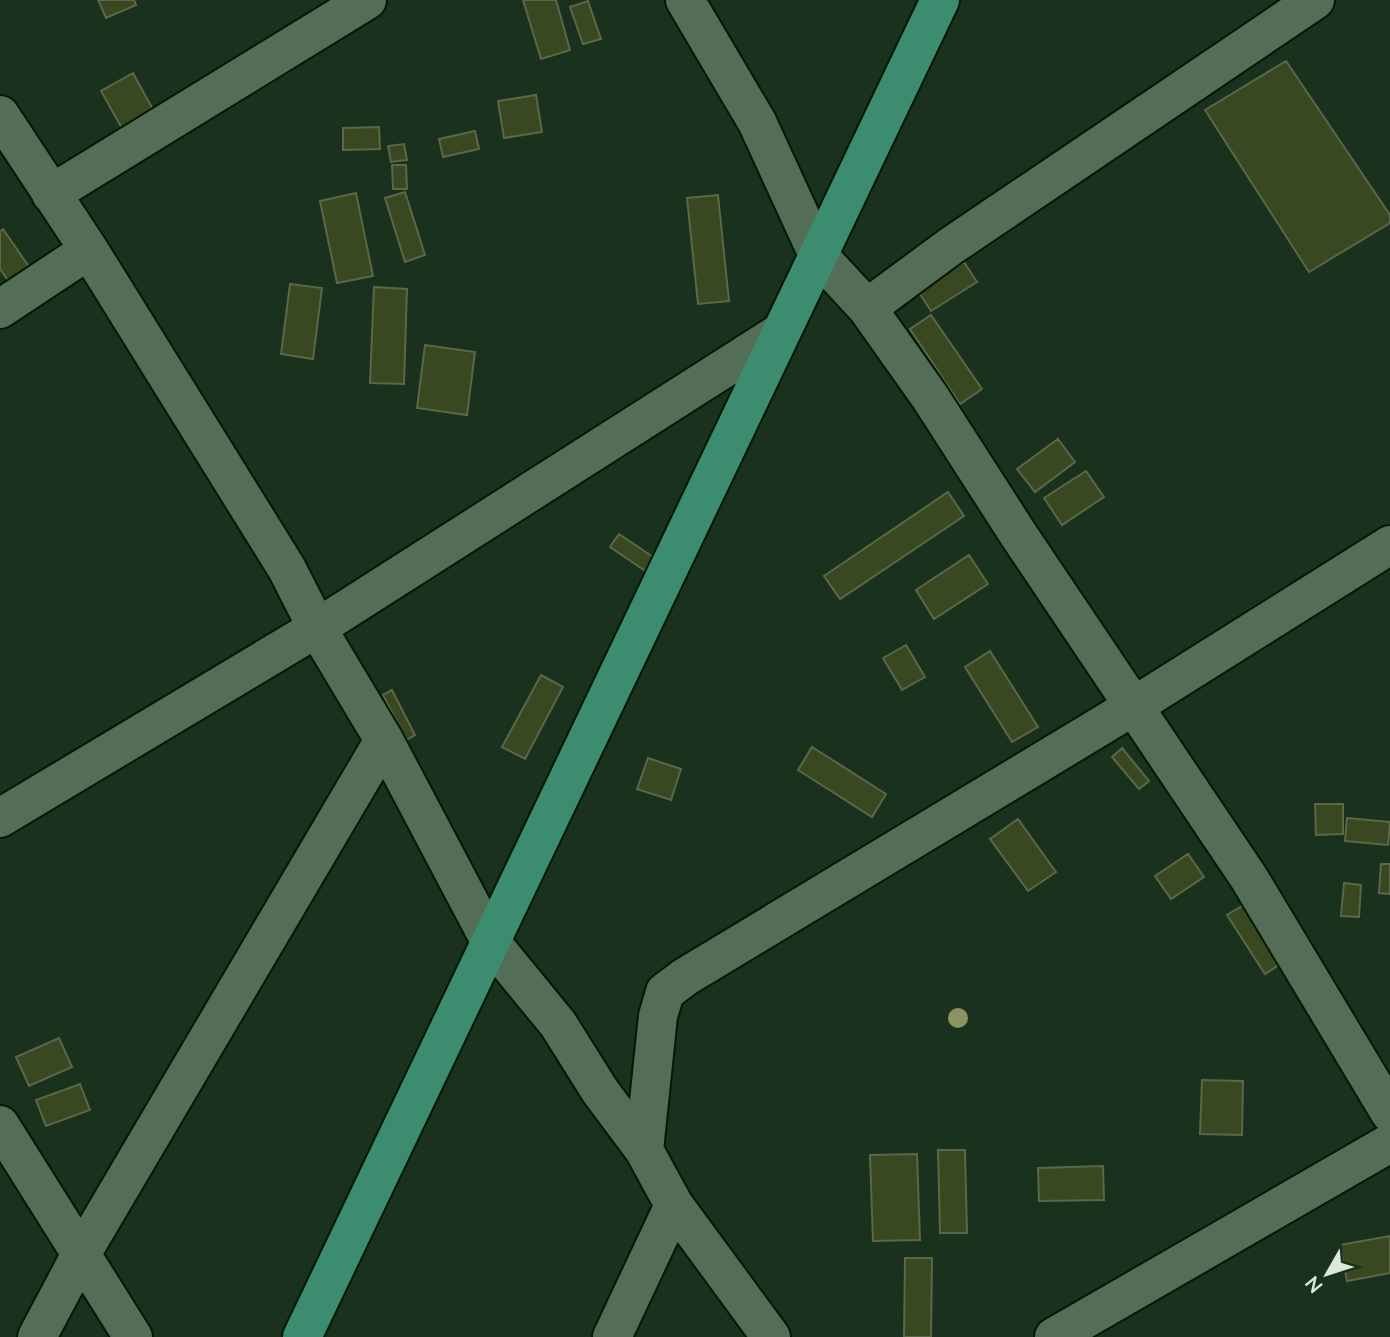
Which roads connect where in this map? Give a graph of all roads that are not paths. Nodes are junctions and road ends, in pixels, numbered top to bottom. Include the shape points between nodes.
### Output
1 (367, 0) edge
2 (684, 0) edge
3 (940, 0) edge
4 (1315, 0) edge
5 (0, 115) edge
6 (51, 194) junction
7 (89, 250) junction
8 (818, 255) junction
9 (867, 308) junction
10 (0, 309) edge
11 (781, 332) junction
12 (1390, 545) edge
13 (317, 628) junction
14 (1134, 706) junction
15 (384, 740) junction
16 (0, 818) edge
17 (491, 941) junction
18 (1390, 1113) edge
19 (0, 1125) edge
20 (1390, 1143) edge
21 (644, 1150) junction
22 (674, 1205) junction
23 (80, 1256) junction
24 (37, 1337) edge
25 (133, 1337) edge
26 (302, 1337) edge
27 (612, 1337) edge
28 (771, 1337) edge
29 (1054, 1337) edge

1 - 6 street
2 - 8 street via 757,122
3 - 8 main road
4 - 9 street via 951,246
5 - 6 street
6 - 7 street
7 - 10 street
7 - 13 street via 287,569
8 - 9 street
8 - 11 main road
9 - 14 street
11 - 13 street
11 - 17 main road
12 - 14 street
13 - 15 street
13 - 16 street
14 - 18 street via 1248,878
14 - 21 street via 665,992 658,1016
15 - 17 street
15 - 23 street
17 - 21 street via 558,1024
17 - 26 main road
19 - 23 street
20 - 29 street
21 - 22 street
22 - 27 street
22 - 28 street
23 - 24 street
23 - 25 street

